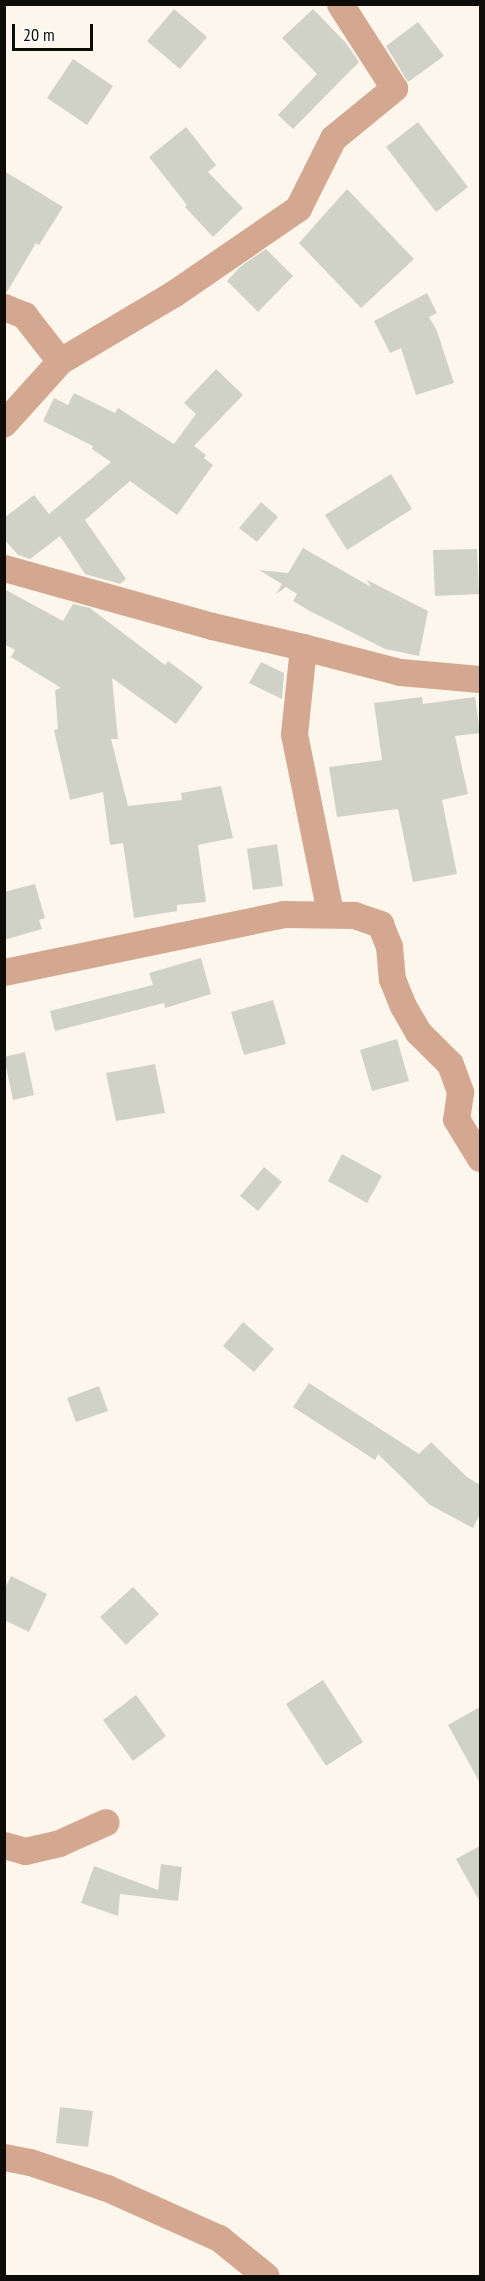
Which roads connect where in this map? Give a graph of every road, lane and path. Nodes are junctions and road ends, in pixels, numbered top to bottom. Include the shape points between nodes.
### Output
1 (340, 4) edge
2 (4, 307) edge
3 (60, 362) junction
4 (4, 423) edge
5 (4, 568) edge
6 (303, 647) junction
7 (480, 679) edge
8 (330, 913) junction
9 (4, 972) edge
10 (480, 1158) edge
11 (106, 1822) dead end
12 (4, 1845) edge
13 (4, 2157) edge
14 (266, 2277) edge

1 - 3 street via 394,88 333,138 298,208 173,294
2 - 3 street via 24,315
3 - 4 street
5 - 6 street
6 - 7 street via 400,672
6 - 8 street via 294,734
8 - 9 street via 283,914
8 - 10 street via 354,915 380,924 389,946 392,979 403,1006 418,1032 450,1064 460,1092 456,1119
11 - 12 street via 59,1843 25,1851
13 - 14 street via 107,2188 219,2238

